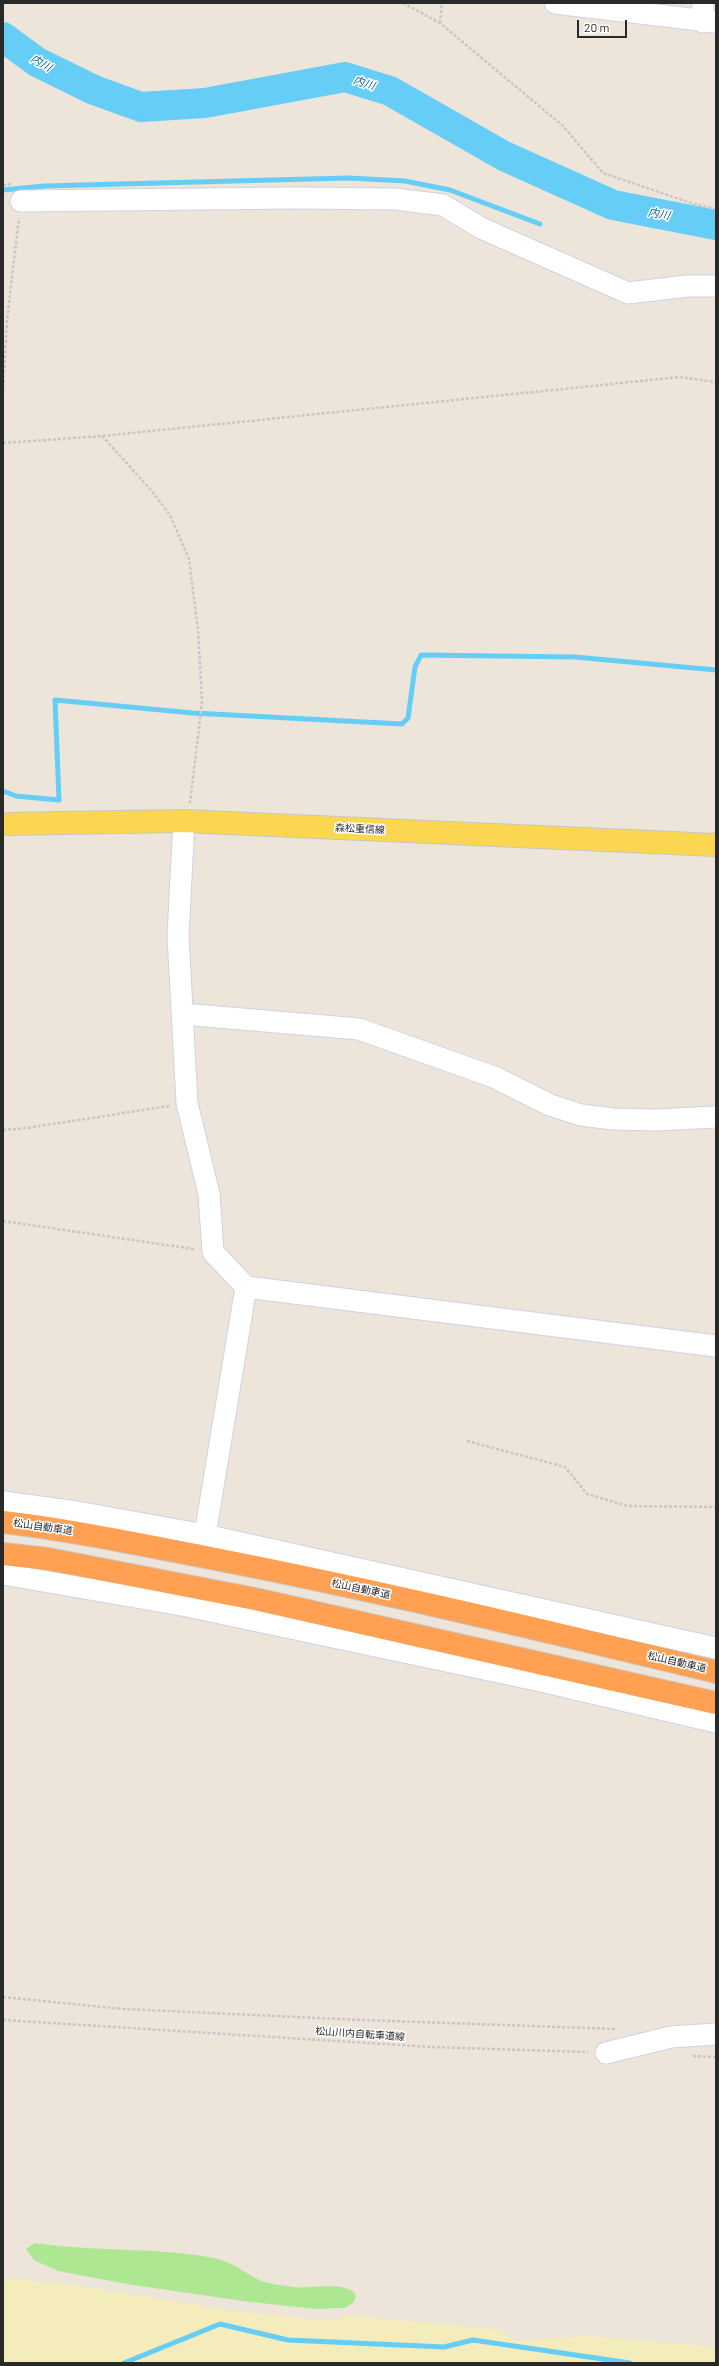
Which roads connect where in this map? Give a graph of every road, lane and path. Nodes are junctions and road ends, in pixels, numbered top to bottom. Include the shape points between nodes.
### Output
1 (403, 3) edge
2 (442, 3) edge
3 (555, 3) edge
4 (708, 16) edge
5 (440, 23) junction
6 (21, 201) joint
7 (716, 208) edge
8 (716, 286) edge
9 (4, 368) edge
10 (716, 382) edge
11 (3, 393) edge
12 (102, 436) junction
13 (3, 443) edge
14 (184, 820) junction
15 (3, 824) edge
16 (716, 845) edge
17 (183, 1014) junction
18 (187, 1104) junction
19 (716, 1117) edge
20 (3, 1130) edge
21 (3, 1221) edge
22 (213, 1252) junction
23 (246, 1287) junction
24 (716, 1346) edge
25 (467, 1441) dead end
26 (3, 1502) edge
27 (716, 1508) edge
28 (3, 1522) edge
29 (205, 1535) junction
30 (3, 1554) edge
31 (3, 1574) edge
32 (716, 1648) edge
33 (716, 1672) edge
34 (716, 1703) edge
35 (716, 1722) edge
36 (3, 1998) edge
37 (3, 2020) edge
38 (623, 2030) dead end
39 (716, 2034) edge
40 (606, 2053) joint
41 (684, 2056) dead end
42 (716, 2057) edge

1 - 5 path
2 - 5 path
3 - 4 street
5 - 7 path via 563,126 603,173 694,204
6 - 8 street via 296,198 395,200 443,205 481,228 628,293 687,286
6 - 9 path
9 - 11 path
10 - 12 path via 680,377
12 - 13 path
12 - 14 path via 170,515 189,559 198,630 202,702 189,806
14 - 15 main road, 森松重信線
14 - 16 main road, 森松重信線
14 - 17 street via 178,935
17 - 18 street
17 - 19 street via 359,1029 494,1077 550,1105 581,1115 656,1120
18 - 20 path
18 - 22 street via 209,1194
21 - 22 path
22 - 23 street
23 - 24 street
23 - 29 street
25 - 27 path via 565,1467 587,1494 628,1506
26 - 29 street via 77,1512
28 - 33 highway, 松山自動車道 via 54,1528 277,1571 469,1612
29 - 32 street
30 - 34 highway via 48,1559 255,1599
31 - 35 street via 203,1609 541,1681
36 - 38 path via 124,2009
37 - 40 path, 松山川内自転車道線 via 431,2047
39 - 40 street via 670,2037
41 - 42 path

